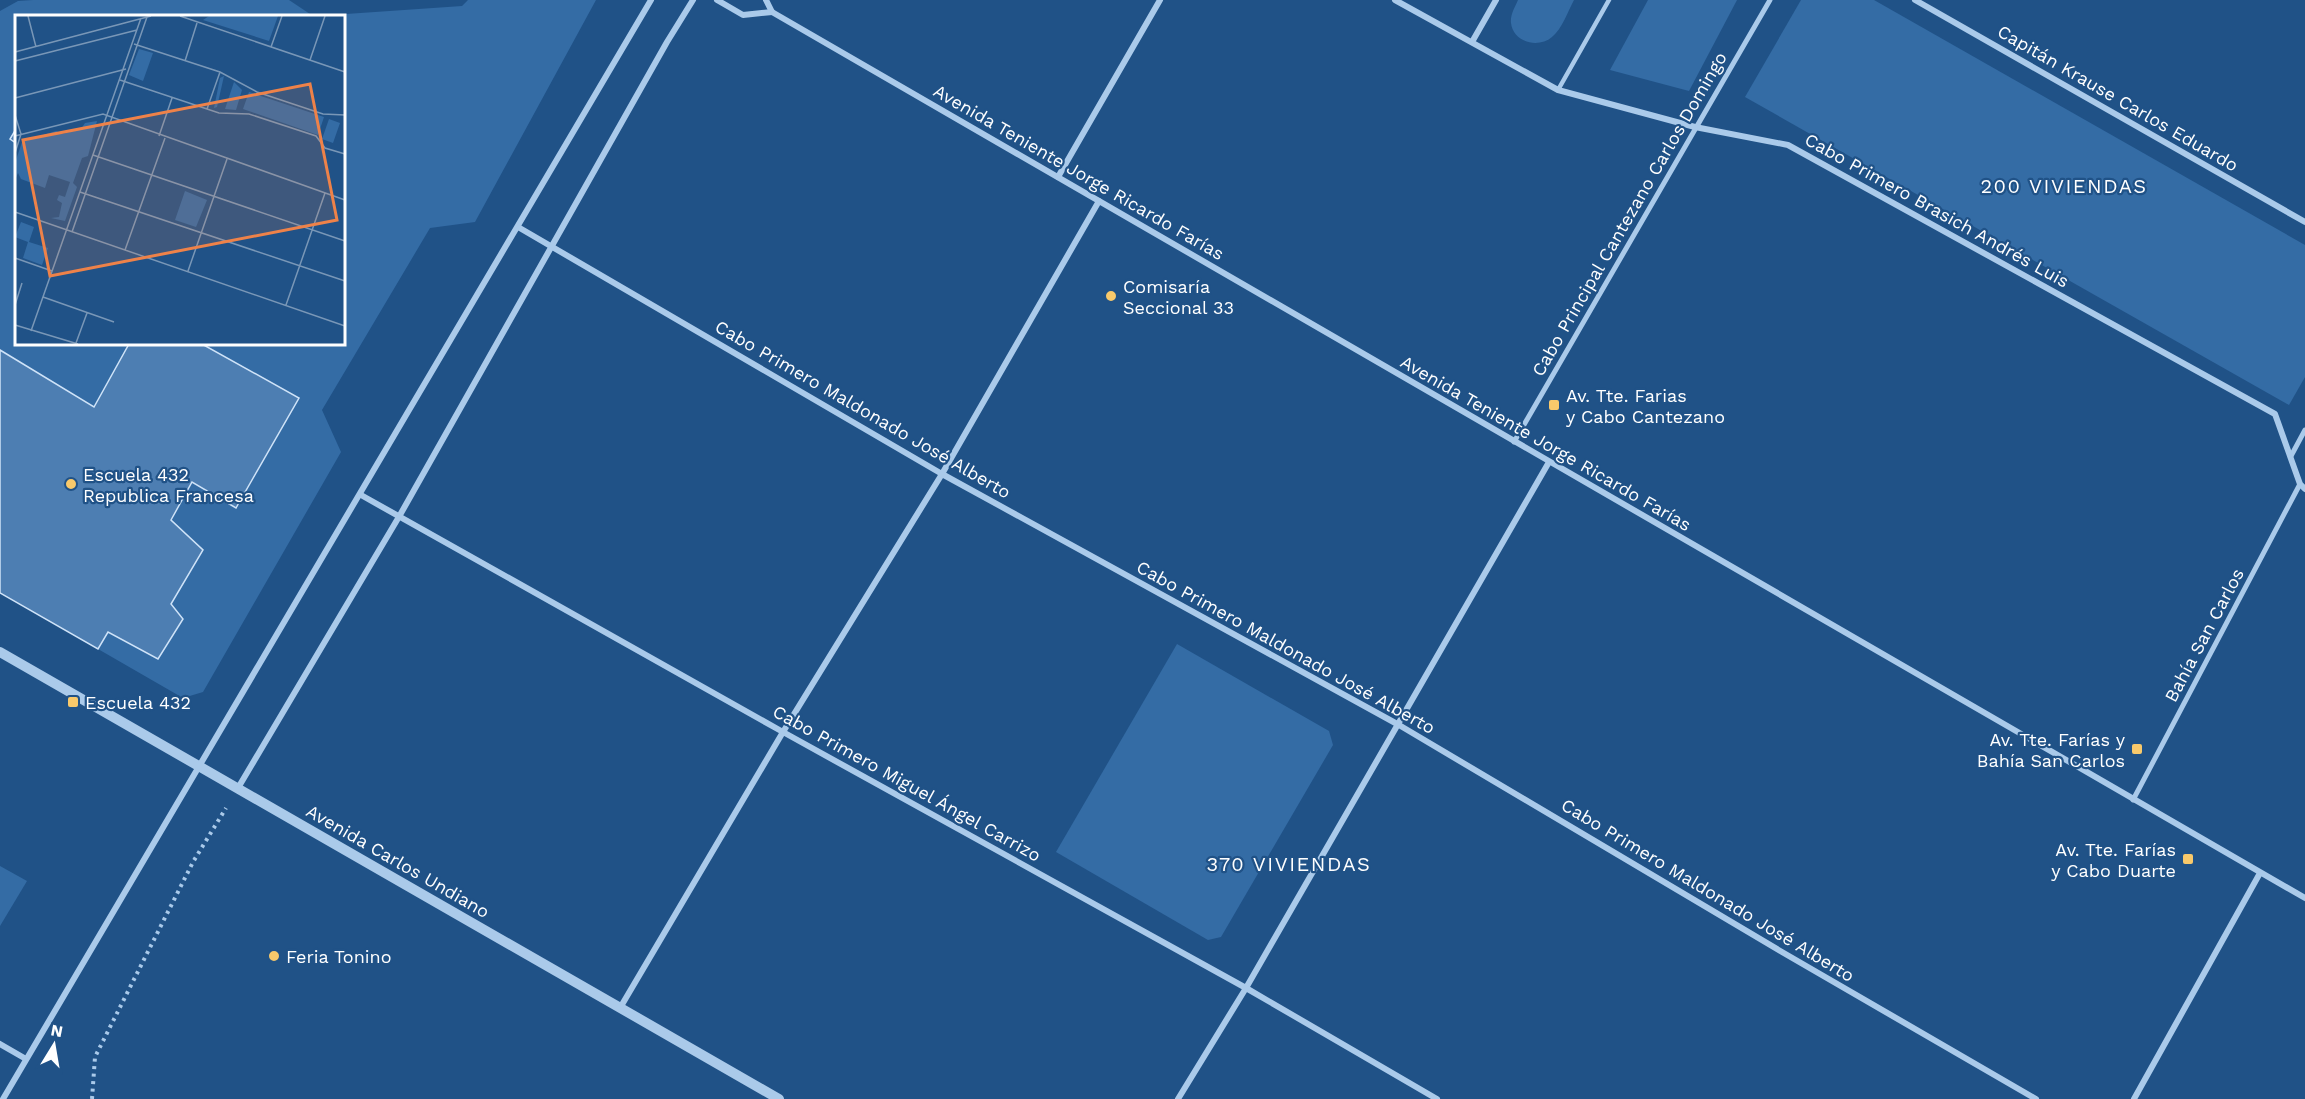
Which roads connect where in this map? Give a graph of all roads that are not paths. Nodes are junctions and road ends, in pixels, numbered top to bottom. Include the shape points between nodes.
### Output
1 (651, 0) edge
2 (693, 0) edge
3 (717, 0) edge
4 (766, 0) edge
5 (1160, 0) edge
6 (1395, 0) edge
7 (1496, 0) edge
8 (1609, 0) edge
9 (1770, 0) edge
10 (1915, 0) edge
11 (772, 12) junction
12 (1472, 42) junction
13 (1558, 90) junction
14 (1695, 127) junction
15 (1058, 177) junction
16 (1099, 201) junction
17 (2305, 222) edge
18 (518, 227) junction
19 (552, 247) junction
20 (2305, 430) edge
21 (1514, 442) junction
22 (2291, 456) junction
23 (1549, 462) junction
24 (942, 474) junction
25 (2303, 486) edge
26 (361, 495) junction
27 (400, 515) junction
28 (0, 652) edge
29 (1399, 725) junction
30 (783, 732) junction
31 (198, 765) junction
32 (238, 788) junction
33 (2133, 800) junction
34 (2260, 873) junction
35 (2305, 898) edge
36 (1246, 988) junction
37 (620, 1008) junction
38 (0, 1044) edge
39 (26, 1059) junction
40 (3, 1099) edge
41 (779, 1099) edge
42 (1178, 1099) edge
43 (1437, 1099) edge
44 (2036, 1099) edge
45 (2134, 1099) edge

1 - 18 street
2 - 19 street
3 - 11 street via 743,15
4 - 11 street
5 - 15 street
6 - 12 street, Cabo Primero Brasich Andrés Luis
7 - 12 street
8 - 13 lane
9 - 14 street, Cabo Principal Cantezano Carlos Domingo
10 - 17 street, Capitán Krause Carlos Eduardo
11 - 15 street, Avenida Teniente Jorge Ricardo Farías
12 - 13 street, Cabo Primero Brasich Andrés Luis
13 - 14 street, Cabo Primero Brasich Andrés Luis
14 - 21 street, Cabo Principal Cantezano Carlos Domingo
14 - 22 street, Cabo Primero Brasich Andrés Luis via 1788,145 2254,402 2275,414
15 - 16 street, Avenida Teniente Jorge Ricardo Farías
16 - 21 street, Avenida Teniente Jorge Ricardo Farías
16 - 24 street
18 - 19 street, Cabo Primero Maldonado José Alberto
18 - 26 street
19 - 24 street, Cabo Primero Maldonado José Alberto
19 - 27 street
20 - 22 street
21 - 23 street, Avenida Teniente Jorge Ricardo Farías
22 - 25 street, Cabo Primero Brasich Andrés Luis
23 - 29 street
23 - 33 street, Avenida Teniente Jorge Ricardo Farías
24 - 29 street, Cabo Primero Maldonado José Alberto
24 - 30 street
25 - 33 street, Bahía San Carlos
26 - 27 street, Cabo Primero Miguel Ángel Carrizo
26 - 31 street
27 - 30 street, Cabo Primero Miguel Ángel Carrizo
27 - 32 street
28 - 31 street, Avenida Carlos Undiano
29 - 36 street
29 - 44 street, Cabo Primero Maldonado José Alberto
30 - 36 street, Cabo Primero Miguel Ángel Carrizo
30 - 37 street
31 - 32 street, Avenida Carlos Undiano
31 - 39 street
32 - 37 street, Avenida Carlos Undiano
33 - 34 street, Avenida Teniente Jorge Ricardo Farías
34 - 35 street, Avenida Teniente Jorge Ricardo Farías
34 - 45 street
36 - 42 street
36 - 43 street, Cabo Primero Miguel Ángel Carrizo
37 - 41 street, Avenida Carlos Undiano
38 - 39 street
39 - 40 street

